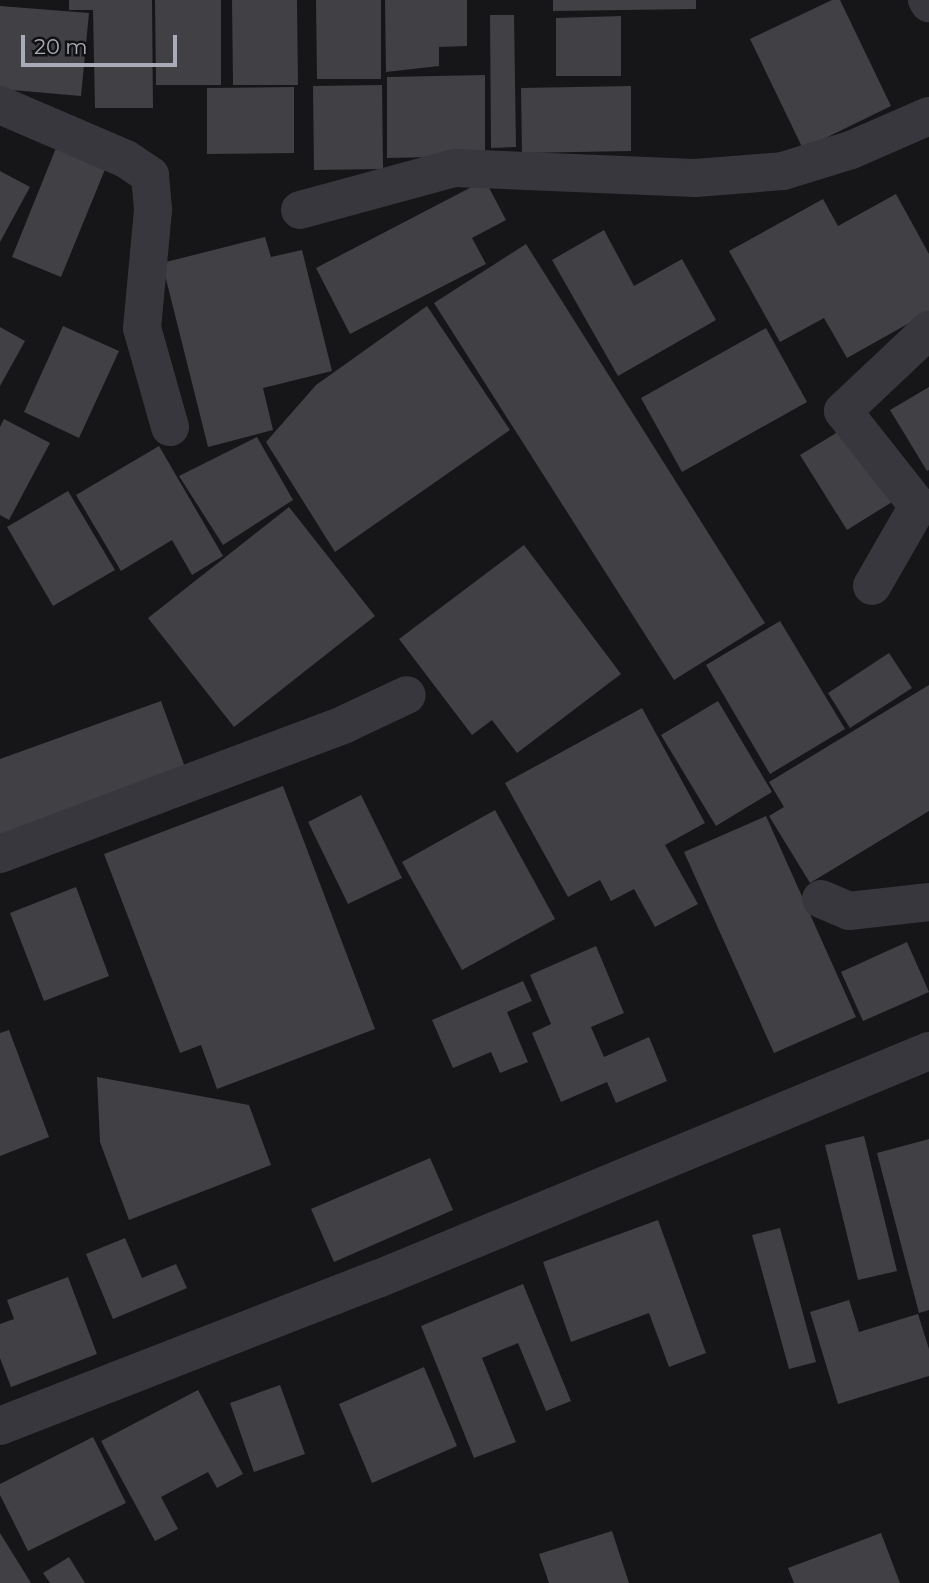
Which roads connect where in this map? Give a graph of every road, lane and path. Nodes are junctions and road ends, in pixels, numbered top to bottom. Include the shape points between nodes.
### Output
1 (0, 105) edge
2 (929, 117) edge
3 (300, 210) dead end
4 (929, 330) edge
5 (170, 427) dead end
6 (872, 586) dead end
7 (407, 695) dead end
8 (0, 854) edge
9 (821, 900) dead end
10 (929, 902) edge
11 (929, 1051) edge
12 (0, 1426) edge

1 - 5 street via 126,159 150,175 153,210 142,328
2 - 3 street via 851,150 783,171 695,178 455,168
4 - 6 street via 844,411 918,506
7 - 8 street via 345,724
9 - 10 street via 849,911
11 - 12 street via 378,1279

